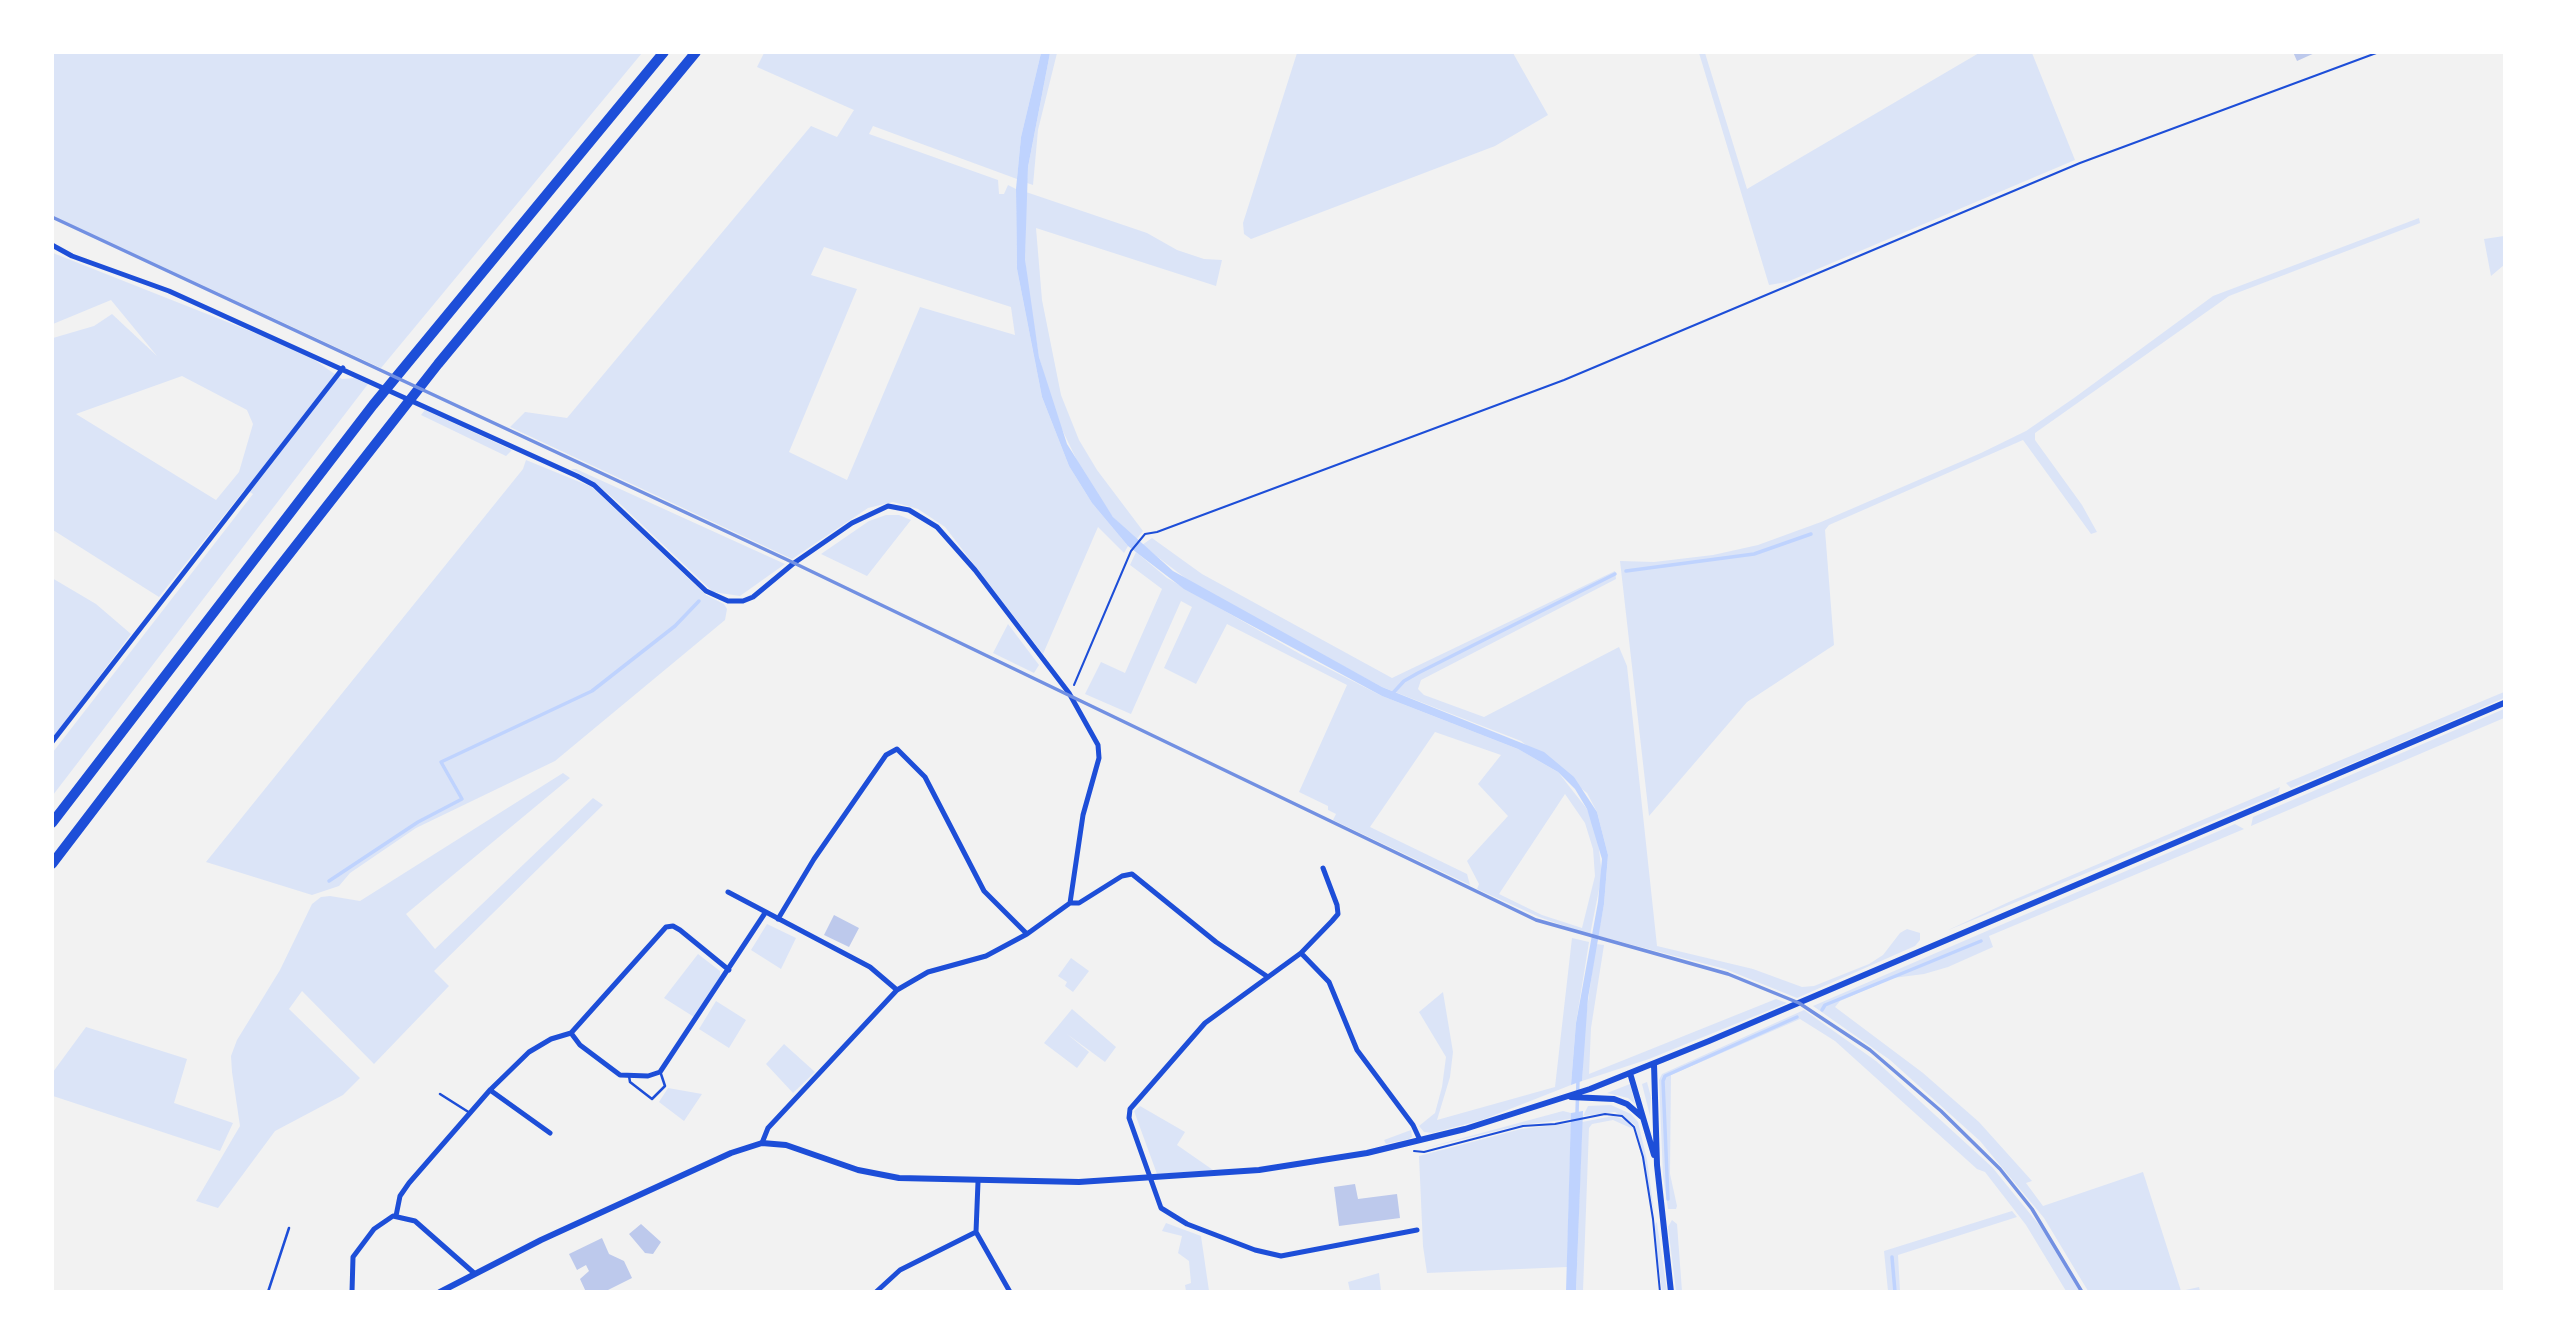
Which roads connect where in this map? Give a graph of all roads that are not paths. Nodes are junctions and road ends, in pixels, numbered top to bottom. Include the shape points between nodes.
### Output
1 (664, 52) edge
2 (696, 52) edge
3 (52, 245) edge
4 (343, 368) junction
5 (2504, 703) edge
6 (52, 742) edge
7 (52, 823) edge
8 (52, 864) edge
9 (1323, 868) dead end
10 (728, 892) dead end
11 (1070, 903) junction
12 (765, 913) junction
13 (778, 919) junction
14 (1027, 934) junction
15 (1301, 953) junction
16 (729, 970) junction
17 (1268, 977) junction
18 (898, 990) junction
19 (572, 1033) junction
20 (1654, 1064) junction
21 (660, 1072) junction
22 (1630, 1073) junction
23 (629, 1076) junction
24 (491, 1090) junction
25 (440, 1094) dead end
26 (1566, 1097) junction
27 (471, 1114) junction
28 (1642, 1117) junction
29 (550, 1133) dead end
30 (1420, 1140) junction
31 (762, 1143) junction
32 (1657, 1165) junction
33 (1151, 1179) junction
34 (978, 1182) junction
35 (396, 1216) junction
36 (289, 1228) dead end
37 (1417, 1230) dead end
38 (976, 1232) junction
39 (474, 1273) junction
40 (268, 1292) edge
41 (352, 1292) edge
42 (440, 1292) edge
43 (876, 1292) edge
44 (1010, 1292) edge
45 (1671, 1292) edge

1 - 7 highway via 373,405
2 - 8 highway via 439,363
3 - 4 street via 169,290
4 - 6 street
4 - 11 street via 594,485 706,591 727,601 753,597 794,563 877,509 909,510 937,527 1069,693 1097,740 1099,751 1083,816
5 - 20 street
9 - 15 street via 1338,914
10 - 12 street
11 - 14 street
11 - 17 street via 1079,903 1132,874
12 - 13 street
12 - 16 street
13 - 14 street via 879,765 897,749 925,778 980,885
13 - 18 street via 879,972
14 - 18 street via 977,959 928,972
15 - 17 street
15 - 30 street via 1329,982 1357,1049
16 - 19 street via 680,930 666,927
16 - 21 street
17 - 33 street via 1205,1023 1130,1109 1129,1118
18 - 31 street via 768,1128
19 - 23 street via 580,1045 617,1073
19 - 24 street via 529,1052
20 - 22 street
20 - 32 street
21 - 23 street
21 - 23 lane via 665,1086 652,1099 630,1082
22 - 26 street
22 - 28 street
24 - 27 street
24 - 29 street
25 - 27 lane
26 - 28 street via 1614,1099
26 - 30 street
27 - 35 street via 400,1196
28 - 32 street
30 - 33 street via 1307,1164
31 - 34 street via 786,1145 875,1174
31 - 39 street via 730,1153
32 - 45 street
33 - 34 street
33 - 37 street via 1161,1208 1169,1215 1269,1255 1293,1255
34 - 38 street
35 - 39 street via 415,1221
35 - 41 street via 374,1229 358,1249 352,1261
36 - 40 lane
38 - 43 street via 900,1270
38 - 44 street
39 - 42 street

